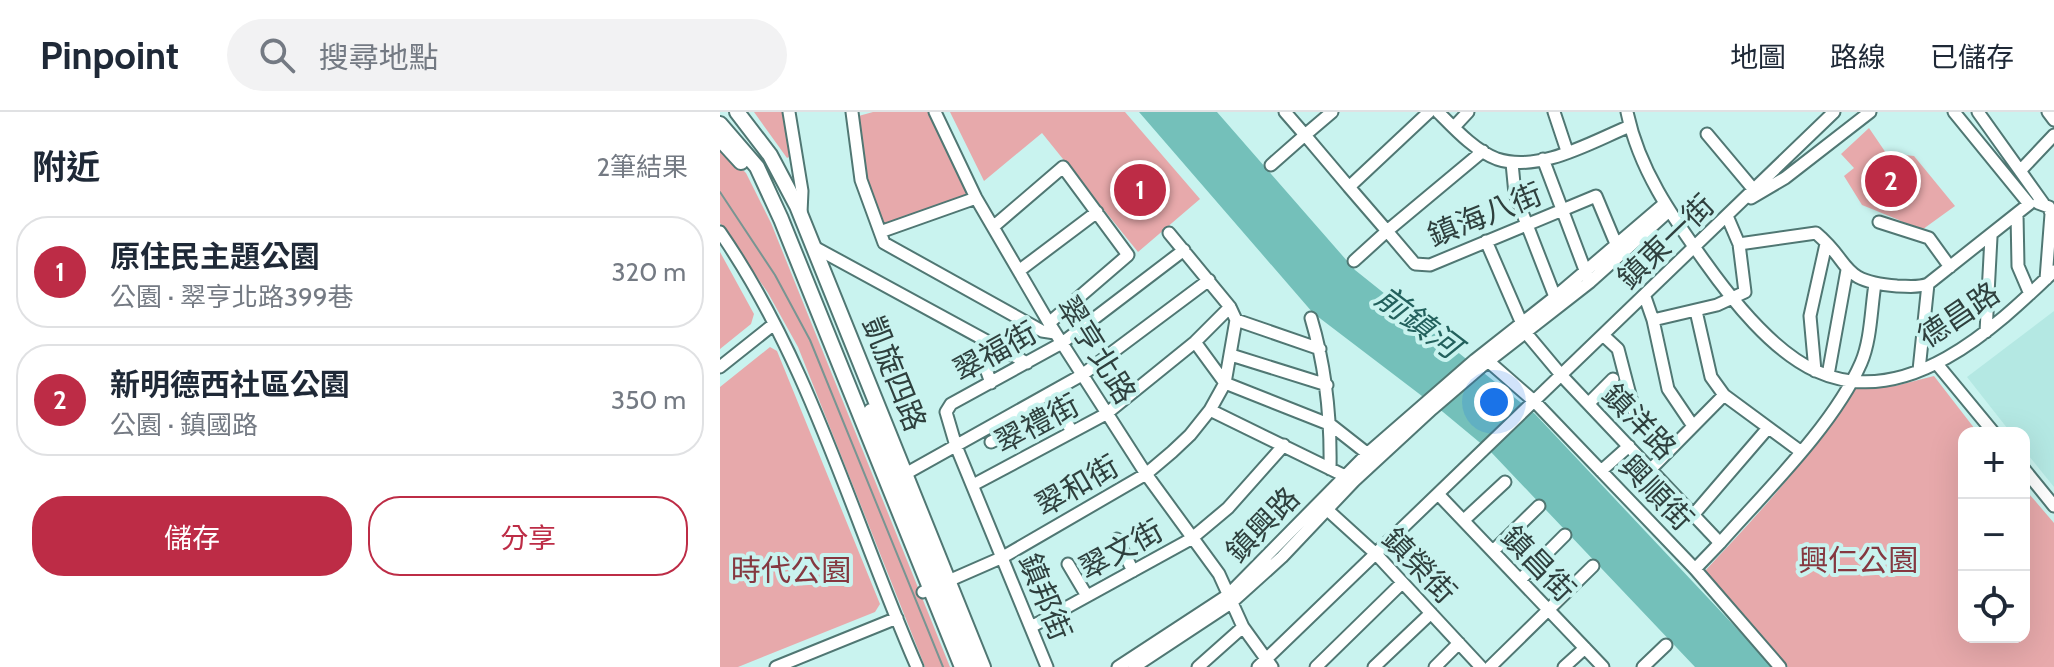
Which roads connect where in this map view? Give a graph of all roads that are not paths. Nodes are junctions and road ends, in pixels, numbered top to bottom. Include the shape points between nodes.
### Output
1 (728, 112) edge
2 (737, 112) edge
3 (789, 112) edge
4 (852, 112) edge
5 (935, 112) edge
6 (1285, 112) edge
7 (1332, 112) edge
8 (1429, 112) edge
9 (1438, 112) edge
10 (1468, 112) edge
11 (1554, 112) edge
12 (1627, 112) edge
13 (1834, 112) edge
14 (1870, 112) edge
15 (1954, 112) edge
16 (1976, 112) edge
17 (2048, 112) edge
18 (2054, 120) edge
19 (720, 124) edge
20 (1630, 126) junction
21 (1454, 127) junction
22 (1965, 127) junction
23 (1707, 134) dead end
24 (1305, 135) junction
25 (2054, 135) edge
26 (720, 139) edge
27 (1483, 151) junction
28 (1567, 151) junction
29 (1543, 159) junction
30 (1512, 163) junction
31 (1271, 165) dead end
32 (2020, 171) junction
33 (1349, 187) junction
34 (1754, 190) junction
35 (976, 198) junction
36 (2043, 203) junction
37 (1740, 204) junction
38 (2029, 204) junction
39 (1666, 208) junction
40 (1563, 209) junction
41 (1097, 212) junction
42 (801, 214) junction
43 (2017, 214) junction
44 (1727, 216) junction
45 (1879, 222) dead end
46 (1528, 224) junction
47 (993, 227) junction
48 (1387, 231) junction
49 (720, 232) edge
50 (880, 232) junction
51 (1169, 233) dead end
52 (1991, 237) junction
53 (1486, 241) junction
54 (1739, 244) junction
55 (1826, 244) junction
56 (816, 248) junction
57 (1695, 248) junction
58 (1184, 250) junction
59 (1619, 250) junction
60 (1354, 261) dead end
61 (1950, 267) junction
62 (1020, 270) junction
63 (1847, 270) junction
64 (2050, 275) edge
65 (1588, 277) junction
66 (1209, 280) junction
67 (1875, 284) junction
68 (1928, 284) junction
69 (2030, 294) junction
70 (1645, 297) junction
71 (1732, 300) junction
72 (1557, 302) junction
73 (1230, 307) junction
74 (1696, 311) junction
75 (1311, 318) dead end
76 (1236, 320) junction
77 (1653, 320) junction
78 (774, 324) junction
79 (1523, 328) junction
80 (1986, 332) junction
81 (1055, 333) junction
82 (1604, 336) junction
83 (1195, 342) junction
84 (1320, 349) junction
85 (980, 352) dead end
86 (1231, 355) junction
87 (1027, 363) junction
88 (1481, 363) junction
89 (1937, 364) junction
90 (720, 367) edge
91 (1919, 370) junction
92 (1815, 371) junction
93 (1082, 375) junction
94 (1828, 375) junction
95 (1562, 376) junction
96 (1613, 379) dead end
97 (1852, 380) junction
98 (991, 383) junction
99 (1225, 383) junction
100 (1327, 385) junction
101 (1724, 395) junction
102 (1589, 403) junction
103 (1533, 404) junction
104 (1210, 410) junction
105 (946, 412) joint
106 (1106, 414) junction
107 (1635, 414) dead end
108 (1331, 425) junction
109 (1693, 426) junction
110 (1989, 427) edge
111 (1768, 428) junction
112 (1072, 432) junction
113 (991, 442) dead end
114 (1284, 445) junction
115 (956, 446) junction
116 (1629, 446) junction
117 (1800, 451) junction
118 (1372, 457) junction
119 (1330, 469) junction
120 (1651, 469) junction
121 (1601, 471) junction
122 (907, 473) junction
123 (1146, 474) junction
124 (2030, 476) edge
125 (1349, 478) junction
126 (1505, 482) dead end
127 (973, 485) junction
128 (1438, 494) junction
129 (1323, 506) junction
130 (1539, 506) dead end
131 (2054, 506) edge
132 (1694, 514) junction
133 (1464, 520) junction
134 (1565, 535) dead end
135 (1117, 539) dead end
136 (1191, 539) junction
137 (1720, 543) junction
138 (1493, 551) junction
139 (1376, 554) junction
140 (1003, 557) junction
141 (1068, 564) dead end
142 (1593, 566) dead end
143 (1695, 569) junction
144 (1133, 571) junction
145 (1520, 580) junction
146 (1402, 583) junction
147 (936, 587) junction
148 (1087, 596) junction
149 (1230, 599) junction
150 (1548, 609) junction
151 (1431, 613) junction
152 (897, 618) junction
153 (1031, 627) junction
154 (1243, 627) junction
155 (1459, 643) junction
156 (1666, 645) dead end
157 (1585, 648) junction
158 (1265, 665) edge
159 (776, 667) edge
160 (917, 667) edge
161 (952, 667) edge
162 (962, 667) edge
163 (973, 667) edge
164 (983, 667) edge
165 (1047, 667) edge
166 (1118, 667) edge
167 (1134, 667) edge
168 (1198, 667) edge
169 (1316, 667) edge
170 (1374, 667) edge
171 (1435, 667) edge
172 (1481, 667) edge
173 (1490, 667) edge
174 (1564, 667) edge
175 (1603, 667) edge
176 (1643, 667) edge
177 (1780, 667) edge

1 - 147 street, 凱旋四路 via 764,158 796,225
2 - 42 street, 凱旋四路 via 770,155
3 - 42 street
4 - 50 street via 861,180
5 - 35 street, 翠亨北路
6 - 24 street
7 - 24 street
8 - 33 street
9 - 21 street
10 - 21 street
11 - 28 street
12 - 20 street, 德昌路
13 - 34 street, 鎮東一街
14 - 37 street via 1785,178
15 - 22 street
16 - 22 street
16 - 32 street
17 - 18 street
19 - 147 street, 凱旋四路 via 757,167
20 - 28 street
20 - 39 street, 德昌路
21 - 27 street
22 - 38 street
23 - 34 street
24 - 31 street
24 - 33 street
25 - 32 street
26 - 147 street, 凱旋四路 via 749,171 774,222
27 - 30 street
27 - 48 street, 鎮海八街
28 - 29 street
29 - 30 street
29 - 40 street
30 - 46 street via 1515,194
32 - 36 street
33 - 48 street
34 - 37 street, 鎮東一街
35 - 47 street, 翠亨北路
35 - 50 street
36 - 38 street
36 - 64 street via 2051,214
37 - 44 street, 鎮東一街
38 - 43 street
39 - 57 street, 德昌路
39 - 59 street
40 - 46 street, 鎮海八街
40 - 59 street, 鎮海八街 via 1596,196
40 - 65 street
41 - 47 street via 1063,167
41 - 62 street
41 - 81 street via 1128,255
42 - 56 street, 凱旋四路
43 - 52 street
43 - 69 street via 2018,266
44 - 54 street
44 - 57 street, 鎮東一街
45 - 61 street via 1929,238
46 - 53 street, 鎮海八街
46 - 72 street
47 - 62 street, 翠亨北路
48 - 53 street, 鎮海八街 via 1422,267
48 - 60 street
49 - 78 street
50 - 81 street via 884,243 1042,331
51 - 58 street
52 - 61 street
52 - 80 street
53 - 79 street, 鎮洋路
54 - 55 street via 1811,232
54 - 71 street via 1746,288
55 - 63 street
55 - 92 street via 1810,316
56 - 87 street
56 - 122 street, 凱旋四路
57 - 70 street, 鎮東一街
57 - 71 street, 德昌路
58 - 66 street
58 - 81 street, 翠福街
59 - 65 street
61 - 68 street
62 - 81 street, 翠亨北路
63 - 67 street
63 - 94 street
64 - 69 street, 德昌路
65 - 72 street
66 - 73 street
66 - 93 street
67 - 68 street
67 - 97 street via 1863,356
68 - 91 street
69 - 80 street, 德昌路
70 - 77 street
70 - 82 street, 鎮東一街
71 - 74 street
71 - 92 street, 德昌路
72 - 79 street
73 - 76 street
73 - 83 street, 翠禮街
74 - 77 street
74 - 101 street via 1711,377
75 - 84 street
76 - 84 street
76 - 86 street, 翠和街
77 - 109 street via 1668,389
78 - 90 street
78 - 152 street via 834,454
79 - 88 street
79 - 95 street, 鎮洋路
80 - 89 street, 德昌路
81 - 87 street, 翠福街
81 - 93 street, 翠亨北路
82 - 95 street, 鎮東一街
82 - 107 street via 1618,349
83 - 99 street
83 - 106 street, 翠禮街
84 - 100 street
85 - 98 street
86 - 99 street, 翠和街
86 - 100 street
87 - 98 street, 翠福街
88 - 103 street, 興順街
88 - 118 street, 鎮興路
89 - 91 street, 德昌路
89 - 110 street
91 - 97 street, 德昌路
92 - 94 street, 德昌路
93 - 106 street, 翠亨北路
93 - 115 street
94 - 97 street, 德昌路
95 - 102 street, 鎮洋路
95 - 103 street, 鎮東一街
96 - 102 street
97 - 117 street
98 - 105 street, 翠福街 via 951,404
99 - 104 street, 翠和街
99 - 108 street
100 - 108 street
101 - 109 street
101 - 111 street
102 - 116 street, 鎮洋路
103 - 121 street, 興順街
103 - 128 street, 鎮東一街
104 - 114 street
104 - 123 street, 翠和街
105 - 115 street, 鎮邦街
106 - 112 street, 翠禮街
106 - 123 street, 翠亨北路
108 - 118 street
108 - 119 street
109 - 120 street
111 - 117 street
111 - 132 street
112 - 113 street via 1059,408
112 - 127 street, 翠禮街
114 - 119 street
114 - 136 street, 翠文街 via 1228,508
115 - 122 street
115 - 127 street, 鎮邦街
116 - 120 street, 鎮洋路
116 - 121 street
117 - 137 street
118 - 125 street, 鎮興路
119 - 125 street
120 - 132 street, 鎮洋路
121 - 143 street, 興順街
122 - 147 street, 凱旋四路
123 - 136 street, 翠亨北路
123 - 140 street, 翠和街
124 - 131 street
125 - 129 street, 鎮興路
126 - 133 street
127 - 140 street, 鎮邦街
128 - 133 street, 鎮昌街
128 - 139 street
129 - 139 street, 鎮榮街
129 - 149 street, 鎮興路 via 1282,557
130 - 138 street
132 - 137 street, 鎮洋路
133 - 138 street, 鎮昌街
134 - 145 street
135 - 144 street
136 - 144 street, 翠文街
136 - 149 street, 翠亨北路 via 1219,574
137 - 143 street
138 - 145 street, 鎮昌街
139 - 146 street, 鎮榮街
139 - 158 street
140 - 147 street, 翠和街
140 - 153 street, 鎮邦街
141 - 148 street
142 - 150 street
143 - 177 street, 興順街
144 - 148 street, 翠文街
145 - 150 street, 鎮昌街
146 - 151 street, 鎮榮街
146 - 169 street
147 - 161 street, 凱旋四路
147 - 162 street, 凱旋四路
147 - 163 street, 凱旋四路
147 - 164 street, 凱旋四路
148 - 153 street, 翠文街
149 - 154 street, 翠亨北路
149 - 166 street, 鎮興路
149 - 167 street, 鎮興路
150 - 157 street, 鎮昌街
150 - 173 street
151 - 155 street, 鎮榮街
151 - 170 street
152 - 159 street
152 - 160 street
153 - 165 street, 鎮邦街
154 - 158 street, 翠亨北路
154 - 168 street
155 - 171 street
155 - 172 street, 鎮榮街
156 - 176 street
157 - 174 street
157 - 175 street, 鎮昌街

